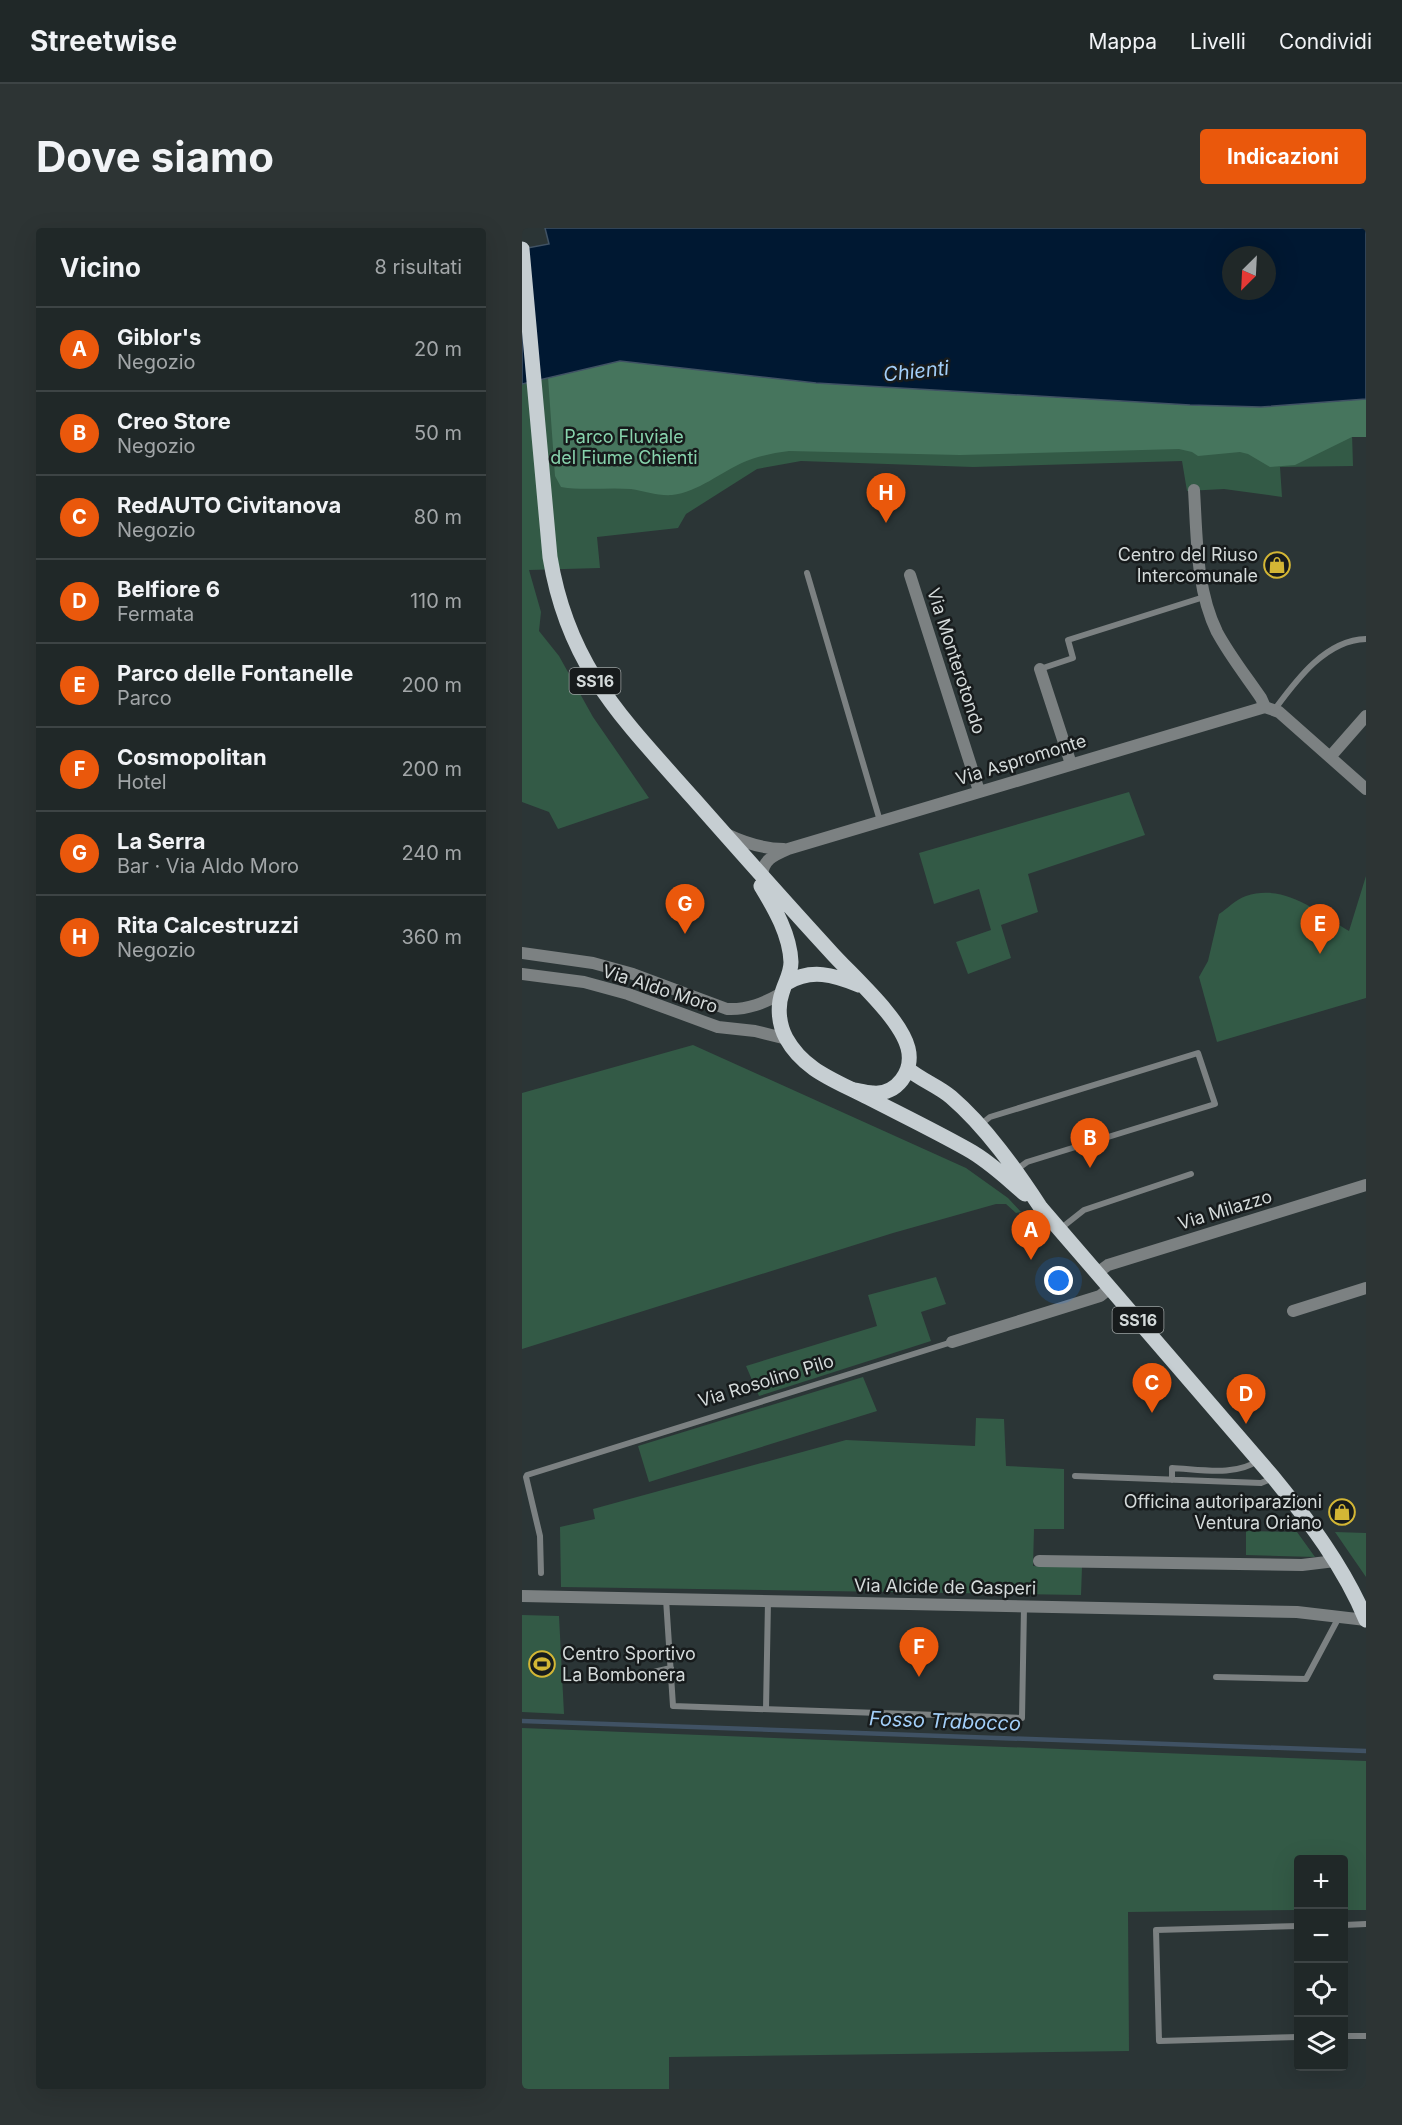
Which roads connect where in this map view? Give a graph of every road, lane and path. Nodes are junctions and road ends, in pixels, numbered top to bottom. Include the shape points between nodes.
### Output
1 (522, 249) edge
2 (1194, 490) dead end
3 (807, 573) dead end
4 (910, 575) dead end
5 (1204, 597) junction
6 (1365, 638) edge
7 (1040, 669) joint
8 (1270, 708) junction
9 (1366, 716) edge
10 (1330, 757) junction
11 (1071, 764) junction
12 (1366, 789) edge
13 (979, 791) junction
14 (693, 798) junction
15 (880, 821) junction
16 (722, 831) junction
17 (788, 849) junction
18 (762, 877) junction
19 (522, 952) edge
20 (522, 974) edge
21 (862, 986) junction
22 (784, 988) junction
23 (787, 1039) junction
24 (908, 1069) junction
25 (855, 1090) junction
26 (979, 1126) junction
27 (1016, 1170) junction
28 (1191, 1174) dead end
29 (1366, 1185) edge
30 (1041, 1208) junction
31 (1059, 1229) junction
32 (1097, 1273) junction
33 (1110, 1288) junction
34 (1366, 1288) edge
35 (1293, 1311) dead end
36 (952, 1342) joint
37 (1258, 1460) junction
38 (1075, 1476) dead end
39 (1273, 1477) junction
40 (1172, 1480) junction
41 (1039, 1561) dead end
42 (1335, 1561) junction
43 (541, 1574) dead end
44 (522, 1596) edge
45 (666, 1599) junction
46 (1361, 1599) edge
47 (768, 1601) junction
48 (1024, 1606) junction
49 (1340, 1617) junction
50 (1366, 1620) edge
51 (671, 1668) junction
52 (649, 1672) dead end
53 (1216, 1677) dead end
54 (766, 1710) junction
55 (1366, 1924) edge
56 (1348, 1925) edge
57 (1294, 1926) edge
58 (1348, 2036) edge
59 (1366, 2036) edge
60 (1294, 2037) edge

1 - 14 main road, SS16 via 547,537 559,599 573,639 603,693
2 - 5 street
3 - 15 lane
4 - 13 street, Via Monterotondo
5 - 7 lane via 1068,640 1073,658
5 - 8 street via 1225,646
6 - 8 lane via 1344,642 1326,652
7 - 11 street
8 - 10 street
8 - 11 street, Via Aspromonte
9 - 10 street
10 - 12 street
11 - 13 street, Via Aspromonte
13 - 15 street, Via Aspromonte
14 - 16 main road, SS16
14 - 22 main road, SS16 via 772,904 787,939 791,965
15 - 17 street, Via Aspromonte
16 - 17 street, Via Aspromonte via 760,847
16 - 18 main road, SS16
17 - 18 street, Via Aspromonte via 768,860
18 - 21 main road, SS16
19 - 22 street, Via Aldo Moro via 593,963 633,974 727,1009 743,1010 765,1002
20 - 23 street, Via Aldo Moro via 628,993 718,1027 755,1030
21 - 22 main road, SS16 via 828,974 812,973 798,976
21 - 24 main road, SS16 via 902,1033 910,1058
22 - 23 main road, SS16 via 779,1010
23 - 25 main road, SS16 via 807,1065
24 - 25 main road, SS16 via 902,1081 888,1091 874,1094
24 - 26 main road, SS16 via 952,1098
25 - 30 main road, SS16 via 983,1159
26 - 27 main road, SS16
26 - 27 lane via 990,1117 1198,1053 1215,1104 1028,1162
27 - 30 main road, SS16
28 - 31 lane via 1084,1210
29 - 32 street, Via Milazzo via 1108,1265
30 - 31 main road, SS16
31 - 32 main road, SS16
32 - 33 main road, SS16
33 - 36 street, Via Rosolino Pilo via 1100,1296
33 - 37 main road, SS16
34 - 35 street
36 - 43 lane, Via Rosolino Pilo via 527,1475 540,1536
37 - 39 main road, SS16
37 - 40 lane via 1249,1468 1236,1470 1172,1468
38 - 40 lane
39 - 40 lane via 1262,1483
39 - 42 main road, SS16
41 - 42 street via 1302,1565
42 - 46 main road, SS16
44 - 45 street, Via Alcide de Gasperi
45 - 47 street, Via Alcide de Gasperi
45 - 51 lane
46 - 50 main road, SS16
47 - 48 street, Via Alcide de Gasperi
47 - 54 lane
48 - 49 street, Via Alcide de Gasperi via 1297,1612
48 - 54 lane via 1022,1718
49 - 50 street, Via Alcide de Gasperi
49 - 53 lane via 1305,1679
51 - 52 lane
51 - 54 lane via 673,1706
55 - 56 lane
57 - 60 lane via 1156,1930 1159,2041
58 - 59 lane

